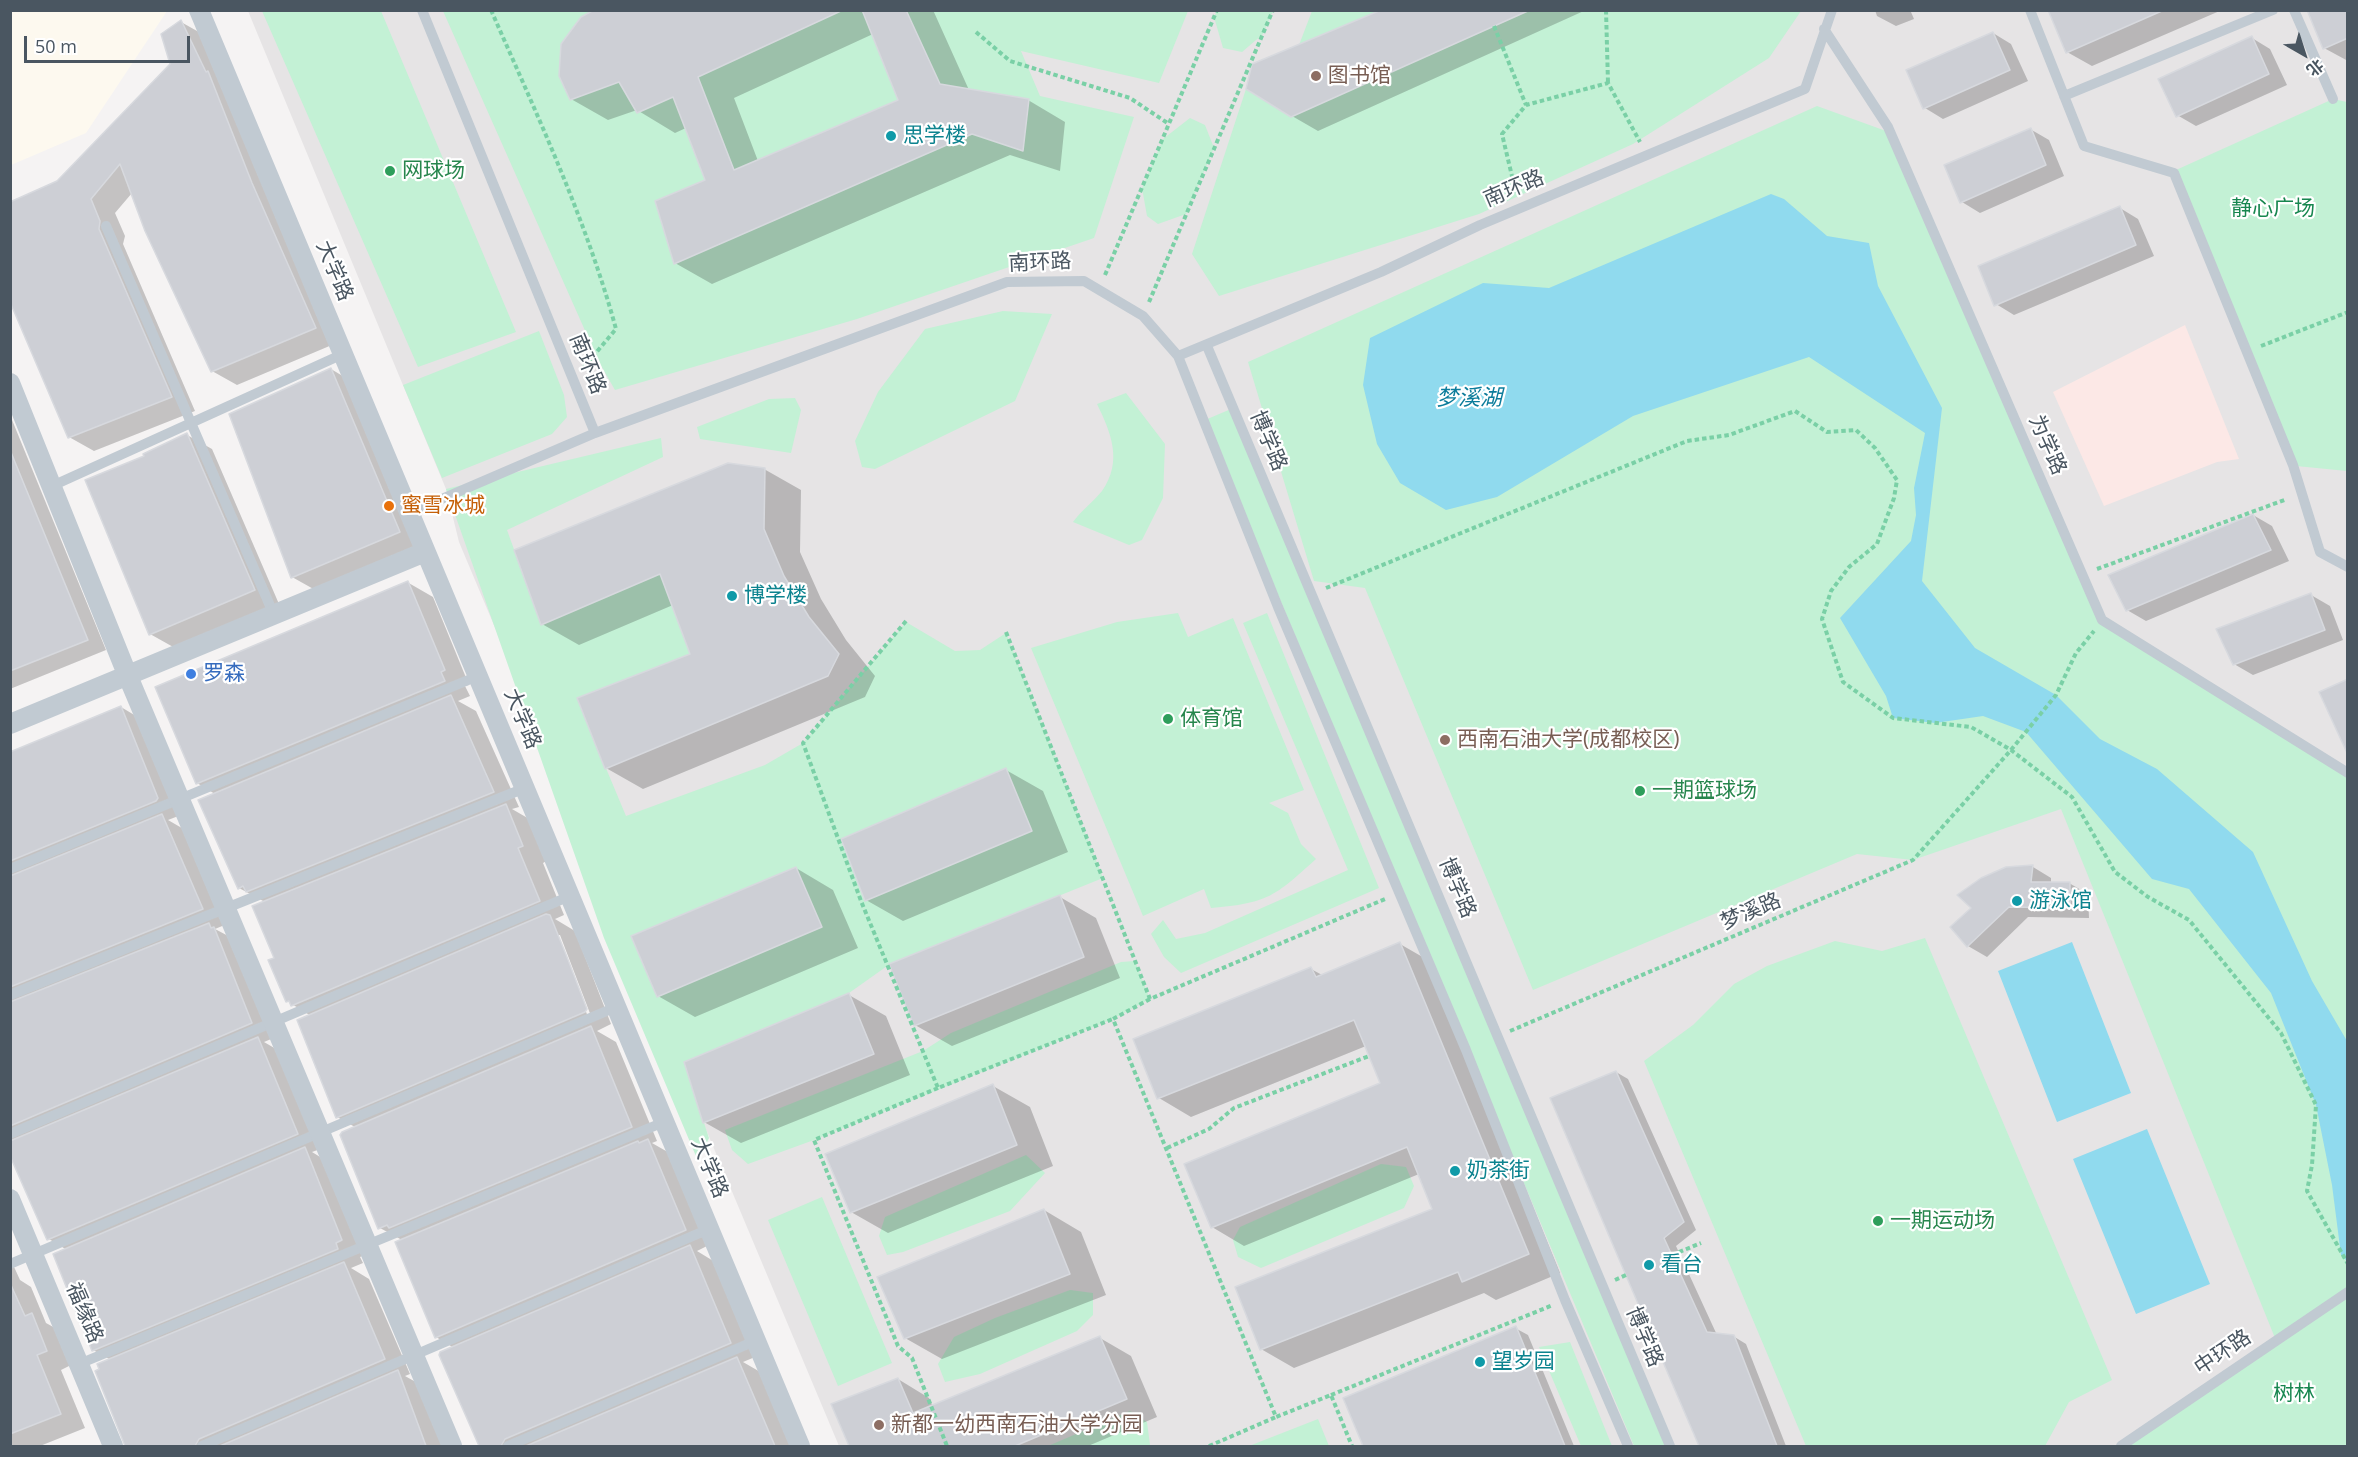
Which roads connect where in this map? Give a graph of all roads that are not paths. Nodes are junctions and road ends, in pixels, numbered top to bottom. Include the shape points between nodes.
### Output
1 (199, 10) edge
2 (422, 10) edge
3 (1832, 10) edge
4 (2030, 10) edge
5 (2273, 10) edge
6 (2294, 10) edge
7 (1824, 29) junction
8 (2064, 96) junction
9 (2333, 99) dead end
10 (106, 226) dead end
11 (1207, 346) junction
12 (343, 354) junction
13 (1178, 357) junction
14 (10, 383) edge
15 (192, 422) junction
16 (595, 433) junction
17 (52, 486) junction
18 (409, 513) junction
19 (425, 552) junction
20 (2348, 567) edge
21 (274, 615) junction
22 (127, 674) junction
23 (478, 676) junction
24 (10, 724) edge
25 (2348, 773) edge
26 (525, 788) junction
27 (180, 799) junction
28 (10, 869) edge
29 (570, 896) junction
30 (226, 908) junction
31 (10, 994) edge
32 (616, 1007) junction
33 (274, 1022) junction
34 (664, 1122) junction
35 (320, 1132) junction
36 (10, 1134) edge
37 (10, 1199) edge
38 (709, 1229) junction
39 (368, 1244) junction
40 (34, 1254) junction
41 (10, 1264) edge
42 (2348, 1292) edge
43 (755, 1341) junction
44 (414, 1355) junction
45 (79, 1364) junction
46 (113, 1446) edge
47 (202, 1446) edge
48 (452, 1446) edge
49 (508, 1446) edge
50 (800, 1446) edge
51 (1628, 1446) edge
52 (1670, 1446) edge
53 (2121, 1446) edge

1 - 12 street, 大学路
2 - 16 lane, 南环路
3 - 7 lane, 南环路
4 - 8 lane
5 - 8 lane
6 - 9 lane
7 - 11 lane, 南环路 via 1805,89 1520,208
7 - 25 lane, 为学路 via 1887,127 2102,620
8 - 20 lane via 2084,146 2174,173 2302,493 2320,552
10 - 15 lane
11 - 13 lane, 南环路
11 - 52 lane, 博学路
12 - 15 lane
12 - 18 street, 大学路
13 - 16 lane, 南环路 via 1143,316 1084,280 1006,282
13 - 51 lane via 1278,607
14 - 17 street
15 - 17 lane
15 - 21 lane
16 - 18 lane
17 - 22 street
18 - 19 street, 大学路
19 - 21 street
19 - 23 street, 大学路
21 - 22 street
22 - 24 street
22 - 27 street
23 - 26 street, 大学路
23 - 27 lane
26 - 29 street, 大学路
26 - 30 lane
27 - 28 lane
27 - 30 street
29 - 32 street, 大学路
29 - 33 lane
30 - 31 lane
30 - 33 street
32 - 34 street, 大学路
32 - 35 lane
33 - 35 street
33 - 36 lane
34 - 38 street, 大学路
34 - 39 lane
35 - 39 street
35 - 40 lane
37 - 40 street, 福缘路
38 - 43 street, 大学路
38 - 44 lane
39 - 44 street
39 - 45 lane
40 - 41 lane
40 - 45 street, 福缘路
42 - 53 lane, 中环路
43 - 49 lane
43 - 50 street, 大学路
44 - 47 lane
44 - 48 street
45 - 46 street, 福缘路

